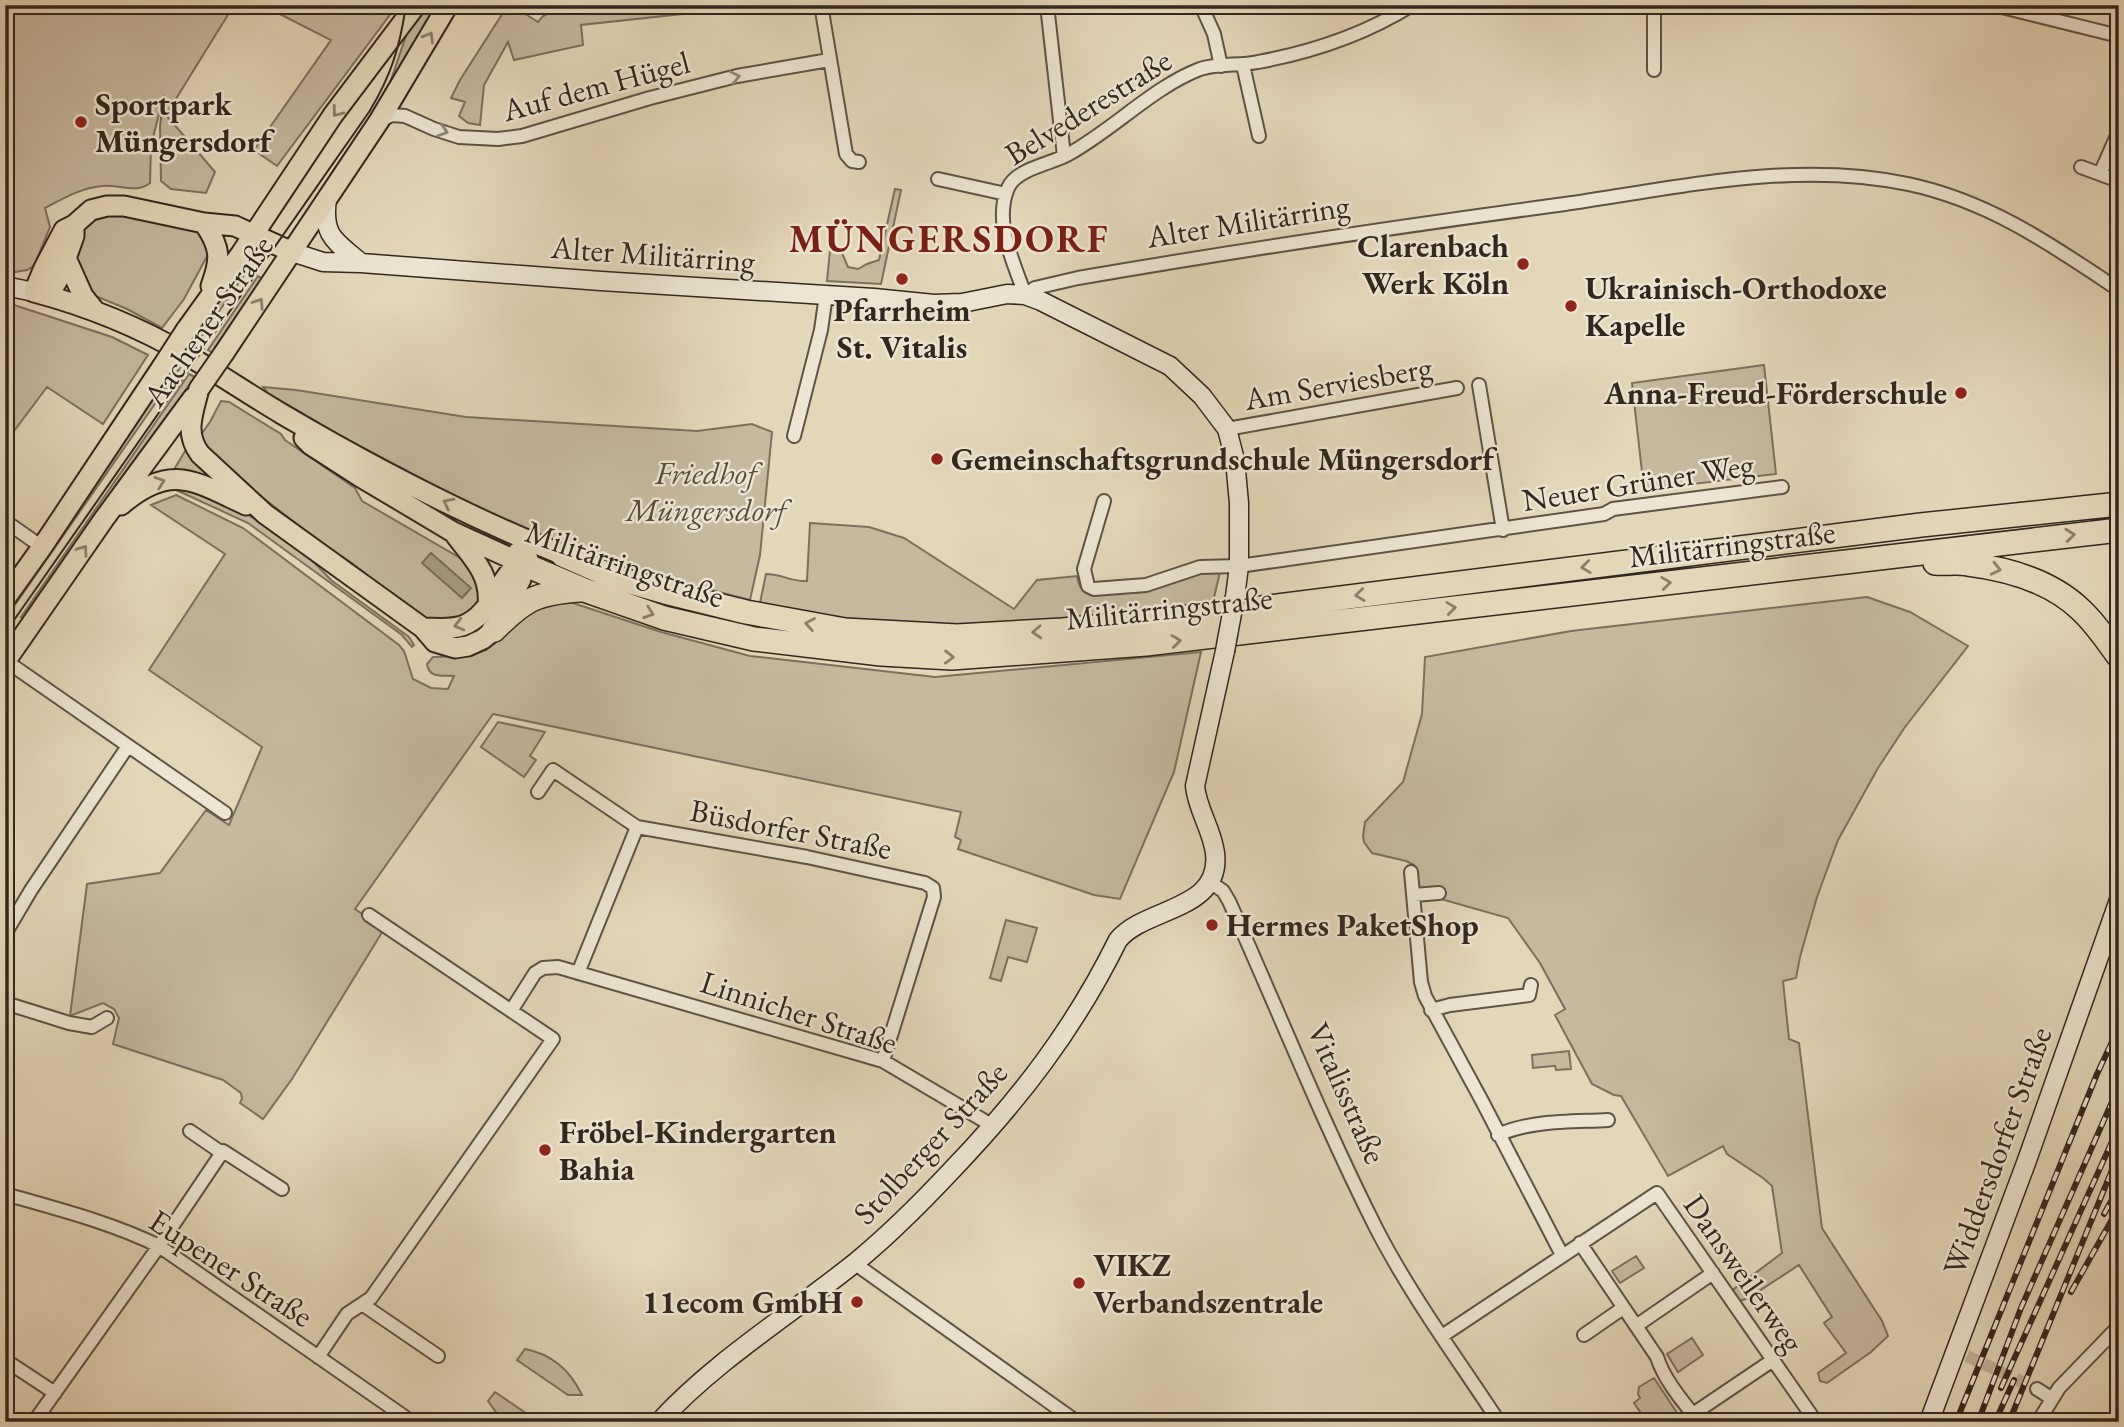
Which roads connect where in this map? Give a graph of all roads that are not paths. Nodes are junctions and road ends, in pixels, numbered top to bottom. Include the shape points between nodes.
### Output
1 (416, 5) edge
2 (448, 5) edge
3 (821, 5) edge
4 (1047, 5) edge
5 (1201, 5) edge
6 (1412, 5) edge
7 (1654, 5) edge
8 (1994, 5) edge
9 (2119, 36) edge
10 (829, 60) junction
11 (1243, 65) junction
12 (1221, 66) junction
13 (1654, 70) dead end
14 (379, 121) junction
15 (2119, 131) edge
16 (1259, 136) dead end
17 (1065, 156) junction
18 (859, 162) dead end
19 (2081, 167) dead end
20 (2100, 174) junction
21 (938, 179) dead end
22 (2119, 181) edge
23 (1006, 194) junction
24 (327, 198) junction
25 (204, 223) junction
26 (74, 225) junction
27 (254, 233) junction
28 (292, 252) junction
29 (66, 258) junction
30 (361, 263) junction
31 (5, 286) edge
32 (2119, 290) edge
33 (41, 294) junction
34 (826, 295) junction
35 (1025, 295) junction
36 (200, 309) junction
37 (96, 312) junction
38 (1479, 385) dead end
39 (1457, 388) dead end
40 (199, 389) junction
41 (279, 412) junction
42 (1227, 429) junction
43 (794, 436) dead end
44 (1782, 487) dead end
45 (1104, 501) dead end
46 (2112, 503) edge
47 (265, 514) junction
48 (104, 520) junction
49 (5, 521) edge
50 (1503, 530) junction
51 (2119, 530) edge
52 (453, 532) junction
53 (509, 534) junction
54 (42, 547) junction
55 (1905, 554) junction
56 (563, 555) junction
57 (521, 564) junction
58 (1239, 566) junction
59 (584, 590) junction
60 (5, 599) edge
61 (488, 606) junction
62 (423, 628) junction
63 (494, 630) junction
64 (2119, 657) edge
65 (6, 662) edge
66 (128, 746) junction
67 (538, 792) dead end
68 (225, 813) dead end
69 (637, 827) junction
70 (1411, 872) dead end
71 (1210, 882) junction
72 (1439, 893) dead end
73 (1414, 895) junction
74 (2119, 900) edge
75 (369, 915) dead end
76 (5, 934) edge
77 (578, 973) junction
78 (1531, 985) dead end
79 (5, 1003) edge
80 (511, 1010) junction
81 (1431, 1010) junction
82 (107, 1018) dead end
83 (883, 1061) junction
84 (1608, 1120) dead end
85 (993, 1126) junction
86 (190, 1131) dead end
87 (1498, 1135) junction
88 (222, 1153) junction
89 (282, 1189) dead end
90 (5, 1194) edge
91 (1580, 1243) junction
92 (159, 1246) junction
93 (1562, 1255) junction
94 (854, 1263) junction
95 (1713, 1273) junction
96 (362, 1304) junction
97 (1623, 1308) junction
98 (1636, 1326) junction
99 (2119, 1326) edge
100 (1584, 1335) dead end
101 (1442, 1336) junction
102 (438, 1356) dead end
103 (318, 1357) junction
104 (5, 1360) edge
105 (1773, 1360) junction
106 (2037, 1389) tunnel mouth
107 (55, 1393) junction
108 (2051, 1398) junction
109 (1696, 1418) edge
110 (34, 1422) edge
111 (412, 1422) edge
112 (659, 1422) edge
113 (1077, 1422) edge
114 (1499, 1422) edge
115 (1816, 1422) edge
116 (1929, 1422) edge
117 (2038, 1422) edge

1 -> 27 main road, Aachener Straße
14 -> 2 main road, Aachener Straße
3 - 10 street
4 - 17 street
5 - 12 street
6 - 11 street, Belvederestraße via 1352,36
7 - 13 street
8 - 9 street
14 -> 10 street, Auf dem Hügel via 405,116 459,136 522,136 737,76
10 - 18 street via 846,154
11 - 12 street, Belvederestraße
11 - 16 street
12 - 17 street, Belvederestraße via 1177,79
14 - 24 main road, Aachener Straße
15 - 20 street
17 - 23 street, Belvederestraße via 1034,167 1014,180
19 - 20 street
20 - 22 street
21 - 23 street
23 - 35 street via 1002,220
24 - 28 main road, Aachener Straße
24 - 30 street via 329,232
25 - 26 main road via 107,206 91,210
25 - 27 main road
25 - 36 main road via 214,237 219,259
26 - 29 main road
26 - 33 main road via 64,230 44,268
27 - 28 main road
27 - 36 main road, Aachener Straße
28 - 30 street, Alter Militärring via 316,261
40 -> 28 main road, Aachener Straße, bridge
29 - 33 main road via 59,278
29 - 37 main road via 83,296
30 - 34 street, Alter Militärring
31 - 33 street, Militärringstraße
32 - 35 street, Alter Militärring via 2017,224 1969,202 1910,184 1860,176 1798,175 1732,179 1440,221 1088,276 1035,288
33 - 37 main road, Militärringstraße
34 - 35 street, Alter Militärring via 943,304
34 - 43 street
35 - 42 street via 1170,366 1202,396
36 - 54 main road, Aachener Straße, bridge
37 - 41 main road, Militärringstraße via 185,354
38 - 50 street, Neuer Grüner Weg
39 - 42 street, Am Serviesberg
40 - 47 main road via 191,419 192,444
40 - 48 main road, Aachener Straße
41 - 52 main road, Militärringstraße via 311,445
53 -> 41 main road, Militärringstraße
42 - 58 street via 1239,503
44 - 50 street, Neuer Grüner Weg via 1613,509
45 - 58 street, Neuer Grüner Weg via 1084,569 1088,586 1094,589 1146,585 1200,567
46 -> 56 highway, Militärringstraße via 1150,622 957,636 845,630 746,612 613,577
48 -> 47 main road via 150,485 173,478 194,481
47 - 62 main road
65 -> 48 main road, Aachener Straße
49 - 54 street
50 - 58 street, Neuer Grüner Weg
55 -> 51 highway, Militärringstraße
52 - 57 main road, Militärringstraße
52 - 61 main road via 486,579
53 - 56 main road, Militärringstraße
53 - 57 main road
54 - 60 main road, Aachener Straße
59 -> 55 highway, Militärringstraße via 664,618 754,639 952,658 1159,643
55 -> 64 highway via 2028,577 2080,609
56 - 57 main road via 534,555
57 - 59 highway, Militärringstraße
57 - 61 main road via 512,569
57 - 63 main road via 521,579
58 - 71 street, bridge via 1194,787 1215,853
59 - 63 highway via 528,600
61 -> 62 main road via 464,625
62 - 63 main road via 435,642 455,649
65 - 66 street
66 - 68 street
66 - 76 street
67 - 69 street via 553,770
69 - 77 street
69 - 83 street, Büsdorfer Straße via 807,857 933,888
70 - 73 street
71 - 85 street, Stolberger Straße via 1197,897 1126,930 1073,1021
71 - 101 street, Vitalisstraße via 1230,901 1377,1229
72 - 73 street
73 - 81 street via 1421,982
74 - 116 street, Widdersdorfer Straße via 1961,1353
75 - 80 street
77 - 80 street, Linnicher Straße via 543,968
77 - 83 street, Linnicher Straße
78 - 81 street via 1529,995
79 - 82 street via 92,1027
80 - 96 street via 553,1039 394,1266
81 - 87 street
83 - 85 street, Linnicher Straße
84 - 87 street via 1518,1128
85 - 94 street, Stolberger Straße via 924,1199
86 - 88 street
87 - 93 street
88 - 89 street
88 - 92 street
90 - 92 street, Eupener Straße via 96,1220
91 - 93 street, Dansweilerweg
91 - 95 street, Dansweilerweg via 1657,1193
91 - 97 street
92 - 103 street, Eupener Straße
92 - 107 street
93 - 101 street, Dansweilerweg
94 - 112 street, Stolberger Straße via 751,1340
94 - 113 street
95 - 98 street
95 - 105 street, Dansweilerweg
96 - 102 street
96 - 103 street via 348,1314
97 - 98 street
97 - 100 street
98 - 109 street
99 - 108 street
101 - 114 street, Vitalisstraße
103 - 111 street, Eupener Straße
104 - 107 street
105 - 109 street
105 - 115 street, Dansweilerweg
106 - 108 street
107 - 110 street
108 - 117 street

